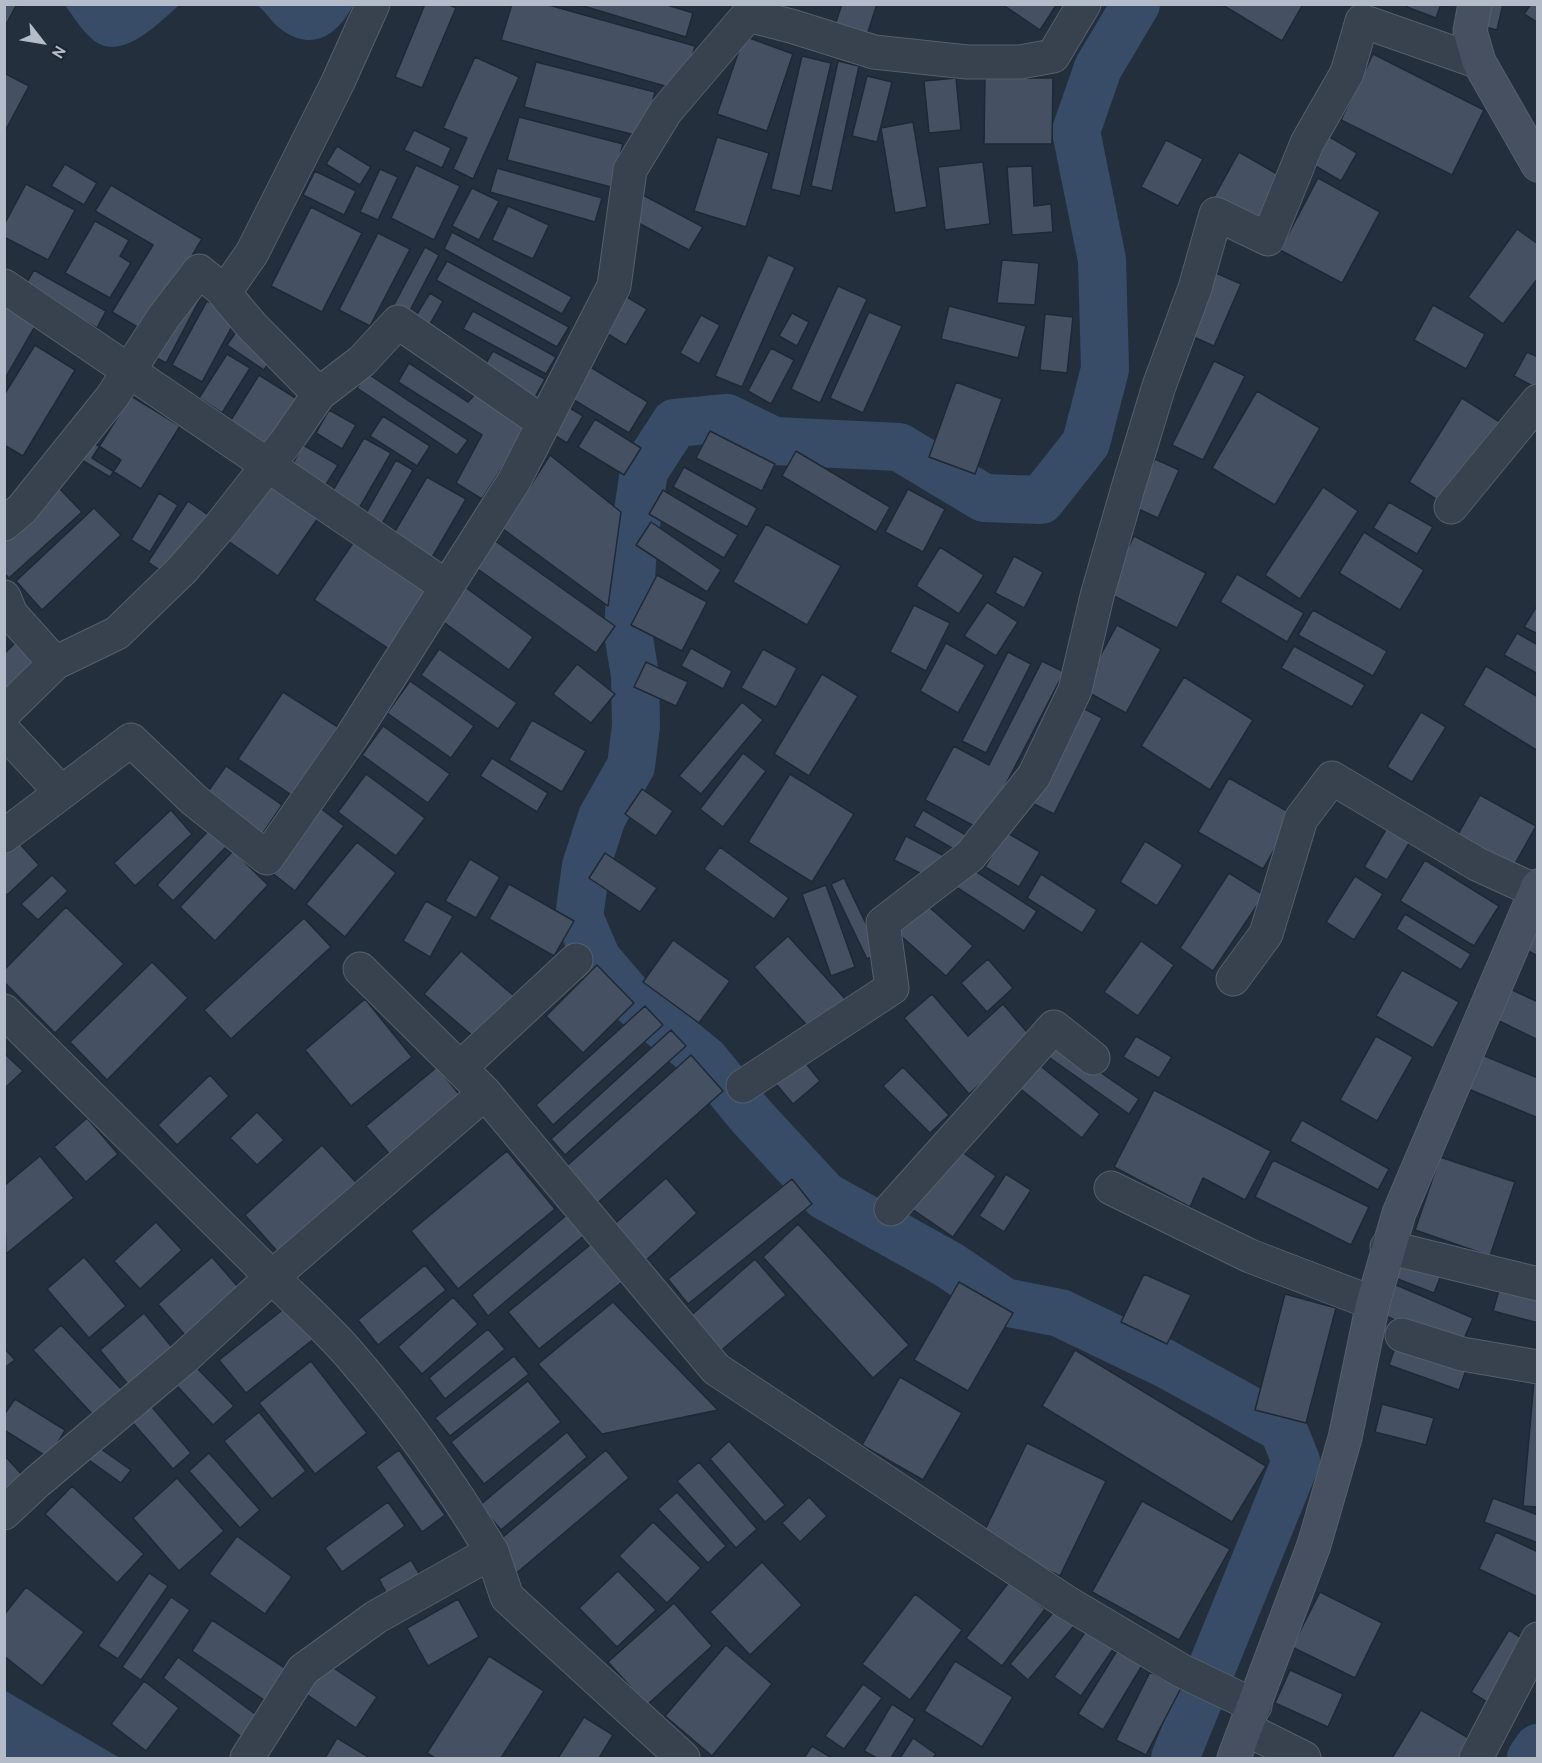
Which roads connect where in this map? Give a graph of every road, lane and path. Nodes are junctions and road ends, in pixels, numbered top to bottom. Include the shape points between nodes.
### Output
1 (373, 4) edge
2 (1084, 4) edge
3 (1475, 4) edge
4 (1479, 62) junction
5 (1534, 149) edge
6 (4, 286) edge
7 (220, 288) junction
8 (128, 372) junction
9 (319, 394) junction
10 (1538, 401) edge
11 (544, 423) junction
12 (268, 465) junction
13 (1451, 507) dead end
14 (4, 524) edge
15 (447, 587) junction
16 (4, 597) edge
17 (55, 663) junction
18 (4, 713) edge
19 (4, 731) edge
20 (61, 792) junction
21 (4, 836) edge
22 (1537, 890) edge
23 (576, 960) dead end
24 (360, 969) dead end
25 (1233, 979) dead end
26 (4, 1011) edge
27 (1094, 1058) dead end
28 (461, 1067) junction
29 (743, 1086) dead end
30 (485, 1093) junction
31 (1111, 1188) dead end
32 (891, 1209) dead end
33 (1388, 1247) junction
34 (272, 1277) junction
35 (1538, 1284) edge
36 (1373, 1303) junction
37 (1402, 1335) dead end
38 (1538, 1367) edge
39 (4, 1513) edge
40 (492, 1552) junction
41 (1538, 1639) edge
42 (1240, 1727) edge
43 (248, 1758) edge
44 (683, 1758) edge
45 (1304, 1758) edge
46 (1476, 1758) edge

1 - 7 street via 252,253 231,282
2 - 11 street via 1053,56 1020,62 967,62 874,52 748,15 666,111 630,170 614,286
3 - 4 main road via 1470,31
4 - 5 main road
4 - 29 street via 1362,21 1347,73 1307,142 1268,239 1216,214 1125,499 1075,690 1034,776 970,856 883,923 892,988
6 - 8 street
7 - 8 street via 198,271
7 - 9 street via 250,326
8 - 12 street
8 - 14 street via 22,509
9 - 11 street via 362,361 398,322
9 - 12 street
10 - 13 street
11 - 15 street via 514,481
12 - 15 street
12 - 17 street via 182,570 117,633
15 - 20 street via 352,736 267,858 194,800 131,740
16 - 17 street via 11,614
17 - 18 street
19 - 20 street
20 - 21 street
22 - 25 street via 1477,864 1332,778 1301,819 1266,934
22 - 33 main road via 1408,1191
23 - 28 street
24 - 28 street
26 - 34 street
27 - 32 street via 1054,1027
28 - 30 street
30 - 34 street
30 - 42 street via 716,1369 1066,1602 1182,1671
31 - 36 street via 1250,1256
33 - 35 street
33 - 36 main road
34 - 39 street
34 - 40 street via 348,1353 409,1427
36 - 42 main road via 1345,1438 1314,1545
37 - 38 street via 1462,1354
40 - 43 street via 376,1617 303,1670
40 - 44 street via 507,1597
41 - 46 street
42 - 45 street

